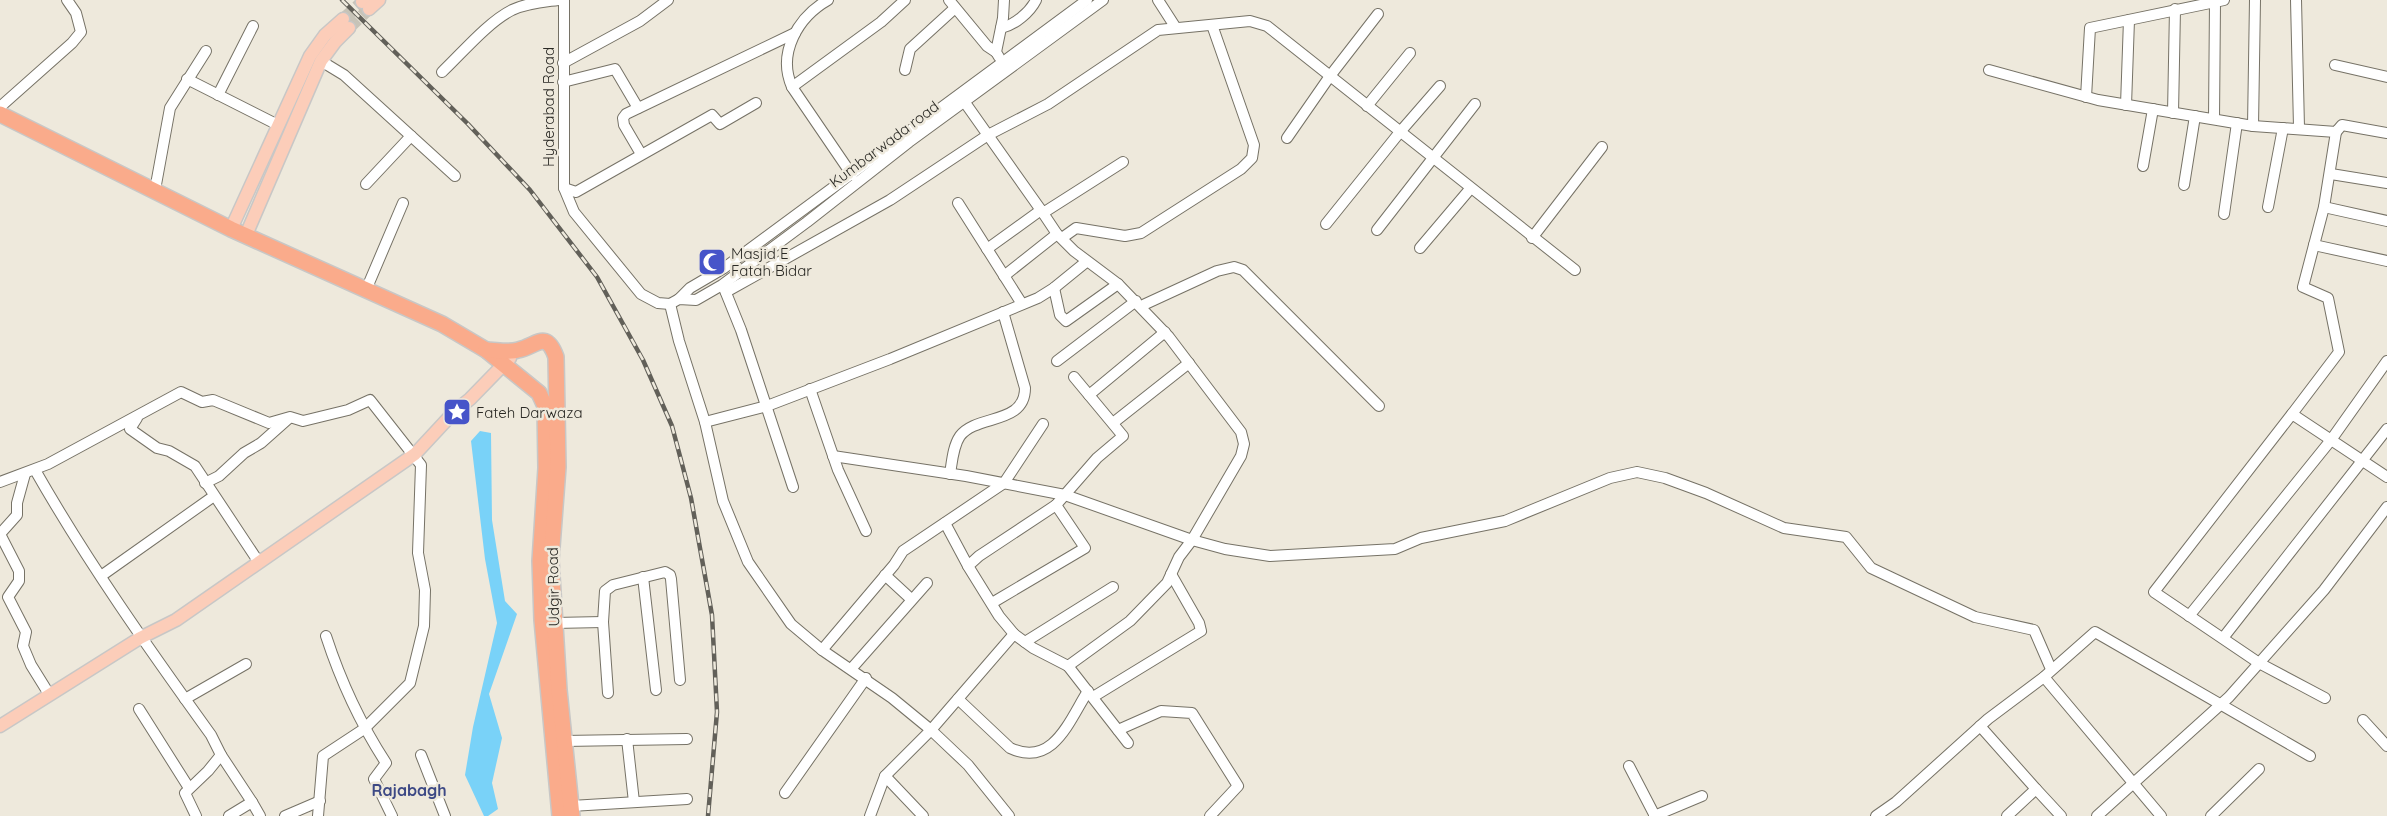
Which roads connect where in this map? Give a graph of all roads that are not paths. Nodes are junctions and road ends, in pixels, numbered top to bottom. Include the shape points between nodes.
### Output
1 (67, 0) edge
2 (574, 0) edge
3 (668, 0) edge
4 (828, 0) edge
5 (905, 0) edge
6 (1004, 0) edge
7 (1036, 0) edge
8 (1087, 0) edge
9 (1103, 0) edge
10 (1158, 0) edge
11 (2255, 0) edge
12 (2296, 0) edge
13 (2220, 1) edge
14 (562, 2) edge
15 (952, 4) edge
16 (2175, 10) junction
17 (1378, 14) dead end
18 (2129, 20) junction
19 (1212, 25) junction
20 (253, 26) dead end
21 (1002, 28) junction
22 (1176, 28) junction
23 (795, 33) junction
24 (206, 50) dead end
25 (996, 52) junction
26 (1410, 53) dead end
27 (321, 62) junction
28 (1001, 62) junction
29 (563, 63) junction
30 (2335, 65) dead end
31 (905, 70) dead end
32 (1989, 70) dead end
33 (442, 72) dead end
34 (1330, 76) junction
35 (2387, 77) edge
36 (187, 79) junction
37 (563, 82) junction
38 (1440, 86) dead end
39 (792, 87) junction
40 (218, 95) junction
41 (2086, 97) junction
42 (962, 98) junction
43 (756, 103) dead end
44 (1475, 104) dead end
45 (2126, 105) junction
46 (1367, 106) junction
47 (0, 107) edge
48 (638, 108) junction
49 (2153, 109) junction
50 (2172, 113) junction
51 (0, 114) edge
52 (2195, 116) junction
53 (2214, 120) junction
54 (2237, 123) junction
55 (278, 125) junction
56 (2253, 126) junction
57 (2283, 128) junction
58 (2299, 128) junction
59 (1400, 132) junction
60 (2336, 132) junction
61 (2387, 133) edge
62 (988, 134) junction
63 (411, 136) junction
64 (1287, 138) dead end
65 (1602, 147) dead end
66 (641, 154) junction
67 (1433, 159) junction
68 (1122, 162) dead end
69 (2143, 166) dead end
70 (2331, 174) junction
71 (852, 175) junction
72 (455, 176) dead end
73 (2387, 183) edge
74 (366, 184) dead end
75 (2184, 185) dead end
76 (564, 188) junction
77 (1470, 189) junction
78 (154, 190) junction
79 (403, 203) dead end
80 (958, 203) dead end
81 (2268, 207) dead end
82 (2324, 207) junction
83 (574, 212) joint
84 (1042, 212) junction
85 (2224, 214) dead end
86 (2387, 221) edge
87 (1326, 224) dead end
88 (1377, 230) dead end
89 (238, 232) junction
90 (1059, 236) junction
91 (1532, 238) junction
92 (2314, 245) junction
93 (1420, 248) dead end
94 (987, 249) junction
95 (2387, 261) edge
96 (1086, 262) junction
97 (1575, 270) dead end
98 (1004, 276) junction
99 (1118, 284) junction
100 (724, 288) junction
101 (1054, 288) junction
102 (366, 290) junction
103 (674, 302) junction
104 (1022, 304) junction
105 (1139, 304) junction
106 (1003, 312) junction
107 (1165, 332) junction
108 (486, 350) junction
109 (518, 351) junction
110 (1056, 361) dead end
111 (2387, 361) edge
112 (1189, 363) junction
113 (503, 365) junction
114 (1074, 377) dead end
115 (810, 390) junction
116 (1089, 395) junction
117 (767, 406) junction
118 (1379, 406) dead end
119 (2292, 414) junction
120 (139, 416) junction
121 (290, 417) junction
122 (704, 422) junction
123 (1113, 423) junction
124 (1043, 424) dead end
125 (2387, 430) edge
126 (2332, 440) junction
127 (415, 454) junction
128 (833, 456) junction
129 (2362, 460) junction
130 (35, 470) junction
131 (25, 474) junction
132 (950, 474) junction
133 (2387, 477) edge
134 (0, 482) edge
135 (205, 483) junction
136 (1004, 483) junction
137 (793, 487) dead end
138 (1065, 495) junction
139 (214, 496) junction
140 (1056, 505) junction
141 (2387, 507) edge
142 (945, 523) junction
143 (866, 531) dead end
144 (1192, 540) junction
145 (258, 561) junction
146 (968, 566) junction
147 (1171, 574) junction
148 (886, 575) junction
149 (101, 576) junction
150 (644, 577) junction
151 (927, 583) dead end
152 (1113, 587) dead end
153 (4, 595) edge
154 (911, 599) junction
155 (992, 603) junction
156 (2189, 616) junction
157 (603, 622) junction
158 (554, 623) junction
159 (1014, 634) junction
160 (326, 636) dead end
161 (140, 638) junction
162 (2223, 638) junction
163 (1025, 642) junction
164 (822, 650) junction
165 (2259, 663) junction
166 (246, 664) dead end
167 (1068, 666) junction
168 (852, 668) junction
169 (2047, 673) junction
170 (866, 678) junction
171 (680, 680) dead end
172 (656, 690) dead end
173 (608, 693) dead end
174 (49, 694) junction
175 (1090, 694) junction
176 (185, 698) junction
177 (2325, 698) dead end
178 (958, 699) junction
179 (2221, 704) junction
180 (139, 709) dead end
181 (2363, 720) dead end
182 (0, 726) edge
183 (1980, 726) junction
184 (364, 729) junction
185 (931, 730) junction
186 (1118, 730) junction
187 (687, 739) dead end
188 (564, 740) junction
189 (627, 740) junction
190 (1128, 743) dead end
191 (2387, 746) edge
192 (221, 755) junction
193 (421, 755) dead end
194 (2310, 756) dead end
195 (1629, 766) dead end
196 (2259, 769) dead end
197 (885, 776) junction
198 (2134, 782) junction
199 (189, 788) junction
200 (2036, 789) junction
201 (785, 793) dead end
202 (1702, 796) dead end
203 (687, 799) dead end
204 (320, 801) junction
205 (252, 802) junction
206 (634, 802) junction
207 (1890, 812) edge
208 (568, 813) edge
209 (196, 816) edge
210 (229, 816) edge
211 (260, 816) edge
212 (285, 816) edge
213 (318, 816) edge
214 (392, 816) edge
215 (445, 816) edge
216 (870, 816) edge
217 (923, 816) edge
218 (1009, 816) edge
219 (1210, 816) edge
220 (1655, 816) edge
221 (1876, 816) edge
222 (2007, 816) edge
223 (2061, 816) edge
224 (2097, 816) edge
225 (2161, 816) edge
226 (2211, 816) edge

1 - 47 street via 76,13 80,32 72,43
2 - 14 street
3 - 29 street via 640,21
4 - 23 street via 814,9
5 - 39 street via 881,22
6 - 21 street
7 - 21 street via 1010,26
8 - 28 street, Kumbarwada road
9 - 42 street, Kumbarwada road
10 - 22 street
11 - 56 street
12 - 58 street
13 - 16 street
13 - 53 street
14 - 29 street, Hyderabad Road
14 - 33 street via 532,3 513,9 499,18
15 - 25 street via 987,46
15 - 31 street via 910,49
16 - 18 street
16 - 50 street
17 - 34 street
18 - 41 street via 2090,28
18 - 45 street
19 - 22 street
19 - 34 street via 1250,21 1262,24
19 - 90 street via 1254,145 1252,158 1241,169 1142,233 1125,236 1076,228
20 - 40 street
21 - 25 street
22 - 62 street via 1158,30 1048,104
23 - 39 street via 787,50
23 - 48 street
24 - 36 street
25 - 28 street
26 - 46 street
27 - 55 main road via 346,24 325,35 310,56
27 - 63 street via 344,75
27 - 89 main road
28 - 42 street, Kumbarwada road
29 - 37 street, Hyderabad Road
30 - 35 street
32 - 41 street
34 - 46 street
34 - 64 street
36 - 40 street
36 - 78 street via 170,108
37 - 48 street via 615,69
37 - 76 street, Hyderabad Road
38 - 59 street
39 - 71 street
40 - 55 street
41 - 45 street
42 - 62 street
42 - 71 street, Kumbarwada road
42 - 100 street, Kumbarwada road
43 - 66 street via 720,124 712,115
44 - 67 street
45 - 49 street
46 - 59 street
48 - 66 street via 623,118
49 - 50 street
49 - 69 street
50 - 52 street
51 - 78 highway
52 - 53 street
52 - 75 street
53 - 54 street
54 - 56 street
54 - 85 street
55 - 89 main road
56 - 57 street
57 - 58 street
57 - 81 street
58 - 60 street
59 - 67 street
59 - 87 street
60 - 61 street via 2342,125
60 - 70 street
62 - 84 street
62 - 100 street via 890,200
63 - 72 street
63 - 74 street
65 - 91 street
66 - 76 street via 576,192
67 - 77 street
67 - 88 street
68 - 84 street
70 - 73 street
70 - 82 street
71 - 103 street, Kumbarwada road
76 - 83 street, Hyderabad Road
77 - 91 street
77 - 93 street
78 - 89 highway
79 - 102 street
80 - 94 street
82 - 86 street
82 - 92 street
83 - 103 street, Kumbarwada road via 641,294 658,303
84 - 90 street
84 - 94 street
89 - 102 highway
90 - 96 street
90 - 98 street
91 - 97 street
92 - 95 street
92 - 119 street via 2303,287 2328,298 2339,352
94 - 98 street
96 - 99 street
96 - 101 street
98 - 104 street
99 - 101 street via 1066,321 1060,315
99 - 105 street
100 - 103 street, Kumbarwada road via 696,300
100 - 117 street
101 - 104 street
102 - 108 highway via 442,324
103 - 122 street via 679,341
104 - 106 street
105 - 107 street
105 - 110 street
105 - 118 street via 1226,268 1243,270
106 - 115 street
106 - 132 street via 1025,388 1024,398 1013,412 972,428 961,436
107 - 112 street
107 - 116 street
108 - 109 highway
108 - 113 highway
109 - 113 main road
109 - 158 highway, Udgir Road via 545,341 556,356 558,467 551,560
111 - 126 street
112 - 123 street
112 - 144 street via 1241,432 1244,444 1236,467
113 - 127 main road
113 - 208 highway, Udgir Road via 540,393 545,406 546,468 540,561 547,690
114 - 116 street
115 - 117 street
115 - 128 street
116 - 123 street
117 - 122 street
117 - 137 street
119 - 126 street
119 - 156 street via 2154,592
120 - 121 street via 181,392 202,402 213,400 269,423
120 - 130 street
120 - 135 street via 130,429 157,448 195,466
121 - 127 street via 304,421 348,410 370,400
121 - 135 street via 219,476
122 - 164 street via 723,501 748,562 790,624
123 - 138 street via 1123,436 1097,458
124 - 136 street
125 - 129 street
126 - 129 street
126 - 156 street
127 - 145 main road
127 - 184 street via 421,465 418,553 425,590 424,626 410,683
128 - 132 street
128 - 143 street
129 - 133 street
129 - 162 street
130 - 131 street
130 - 149 street
131 - 134 street
131 - 153 street via 17,515 0,534 19,571 19,581
132 - 136 street
135 - 139 street
136 - 138 street
136 - 142 street
138 - 140 street
138 - 144 street
139 - 145 street
139 - 149 street
140 - 146 street
140 - 155 street via 1085,548
141 - 165 street via 2324,590
142 - 146 street
142 - 148 street via 903,551
144 - 147 street
144 - 169 street via 1270,556 1395,549 1421,538 1505,521 1617,476 1643,472 1706,493 1784,528 1846,537 1871,568 1975,617 2034,630
145 - 161 main road via 176,620
146 - 155 street
147 - 167 street via 1167,583 1130,621
147 - 175 street via 1201,632
148 - 154 street
148 - 164 street
149 - 161 street
150 - 157 street via 613,585 605,591
150 - 171 street via 665,572 670,575
150 - 172 street
151 - 154 street
152 - 163 street
153 - 174 street via 26,632 23,646
154 - 168 street
155 - 159 street
156 - 162 street
157 - 158 street
157 - 173 street
158 - 188 highway, Udgir Road
159 - 163 street
159 - 178 street
160 - 184 street via 337,670
161 - 174 main road
161 - 176 street
162 - 165 street
163 - 167 street
164 - 168 street
165 - 177 street
165 - 179 street
166 - 176 street
167 - 175 street
168 - 170 street
169 - 179 street via 2095,632
169 - 183 street
169 - 198 street
170 - 185 street
170 - 201 street
174 - 182 main road
175 - 178 street via 1054,744 1032,754 1010,748
175 - 186 street
176 - 192 street
178 - 185 street
179 - 194 street
179 - 198 street
180 - 199 street
181 - 191 street
183 - 200 street
183 - 207 street
184 - 204 street via 323,756
184 - 214 street via 386,763 374,779
185 - 197 street
185 - 218 street via 968,765
186 - 190 street
186 - 219 street via 1161,710 1192,713 1238,786
187 - 189 street
188 - 189 street
188 - 208 highway, Udgir Road
189 - 206 street
192 - 199 street
192 - 205 street
193 - 215 street
195 - 220 street
196 - 226 street
197 - 216 street
197 - 217 street
198 - 224 street
198 - 225 street
199 - 209 street via 185,793
200 - 222 street
200 - 223 street
202 - 220 street
203 - 206 street
204 - 212 street
204 - 213 street
205 - 210 street
205 - 211 street
206 - 208 street
207 - 221 street

